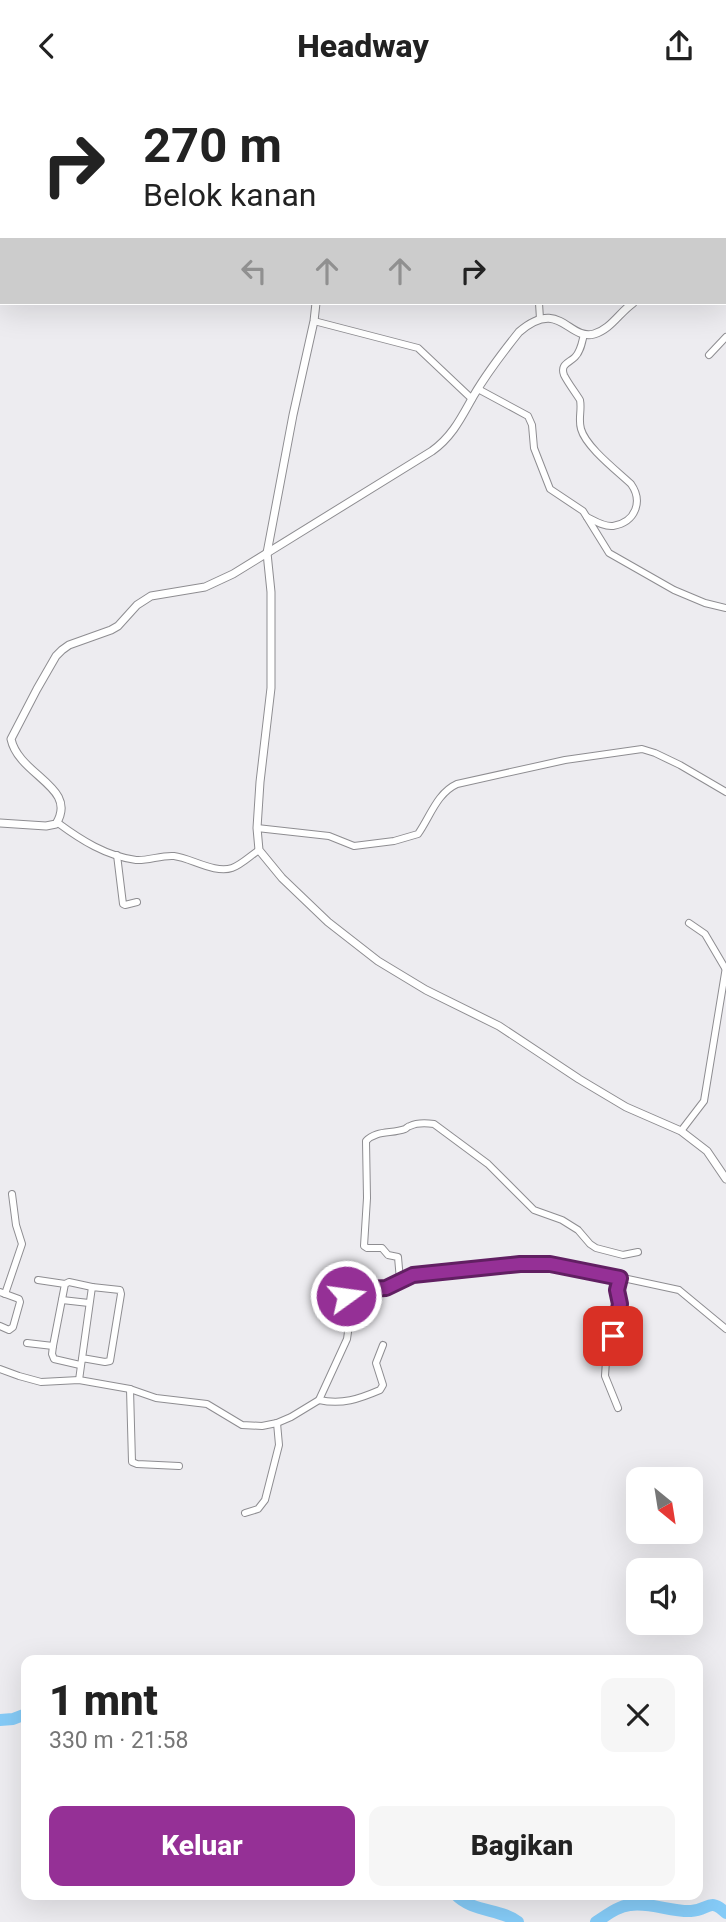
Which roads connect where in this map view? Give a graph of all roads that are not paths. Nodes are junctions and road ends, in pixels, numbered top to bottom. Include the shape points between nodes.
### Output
1 (316, 305) edge
2 (539, 305) edge
3 (631, 305) edge
4 (540, 319) junction
5 (314, 321) junction
6 (584, 334) junction
7 (726, 337) edge
8 (709, 355) dead end
9 (478, 389) junction
10 (472, 399) junction
11 (587, 516) junction
12 (267, 553) junction
13 (726, 608) edge
14 (726, 792) edge
15 (58, 823) junction
16 (0, 824) edge
17 (257, 828) junction
18 (258, 850) junction
19 (117, 855) junction
20 (137, 902) dead end
21 (689, 923) dead end
22 (726, 968) edge
23 (681, 1131) junction
24 (726, 1179) edge
25 (12, 1194) dead end
26 (638, 1252) dead end
27 (620, 1278) junction
28 (38, 1280) dead end
29 (400, 1280) junction
30 (65, 1284) junction
31 (92, 1287) junction
32 (3, 1293) edge
33 (62, 1300) junction
34 (89, 1303) junction
35 (0, 1326) edge
36 (726, 1329) edge
37 (27, 1343) dead end
38 (383, 1345) dead end
39 (53, 1346) junction
40 (81, 1361) junction
41 (0, 1369) edge
42 (79, 1380) junction
43 (130, 1389) junction
44 (319, 1400) junction
45 (618, 1408) dead end
46 (277, 1423) junction
47 (179, 1466) dead end
48 (245, 1513) dead end

1 - 5 street
2 - 4 street
3 - 6 street via 608,326 593,335
4 - 6 street via 558,321
4 - 9 street via 519,332
5 - 10 street via 418,348
5 - 12 street
6 - 11 street via 581,348 563,368 580,400 581,429 631,484 638,500 634,513 613,526
7 - 8 street
9 - 10 street
9 - 11 street via 528,416 550,489
10 - 12 street via 442,443
11 - 13 street via 609,553 674,590
12 - 15 street via 205,587 143,600 118,626 69,645 56,656 11,739 24,763 56,791 63,806
12 - 17 street via 271,688
14 - 17 street via 655,753 636,748 457,784 442,795 418,834 394,841 354,845 329,837
15 - 16 street
15 - 19 street via 83,841
17 - 18 street
18 - 19 street via 223,870 174,856 137,860
18 - 23 street via 328,922 378,961 499,1026 626,1107
19 - 20 street via 122,904
21 - 22 street via 705,934
22 - 23 street via 705,1096
23 - 24 street via 707,1151
25 - 32 street via 22,1244
26 - 29 street via 623,1255 599,1249 562,1220 534,1210 488,1164 429,1123 366,1141 365,1247 382,1248 398,1257
27 - 29 street via 550,1264 520,1264 410,1275
27 - 36 street via 683,1292
27 - 45 street via 620,1304 607,1345 605,1376
28 - 30 street
29 - 44 street via 386,1288 347,1293 347,1339
30 - 31 street
30 - 33 street
31 - 34 street
31 - 40 street via 121,1294 110,1360
32 - 35 street via 20,1302 13,1327
33 - 34 street
33 - 39 street
34 - 40 street
37 - 39 street
38 - 44 street via 376,1363 383,1385 380,1390 348,1402
39 - 40 street via 54,1359
40 - 42 street
41 - 42 street via 41,1382
42 - 43 street
43 - 46 street via 156,1398 207,1404 242,1425
43 - 47 street via 132,1462
44 - 46 street
46 - 48 street via 279,1445 265,1500 258,1509

